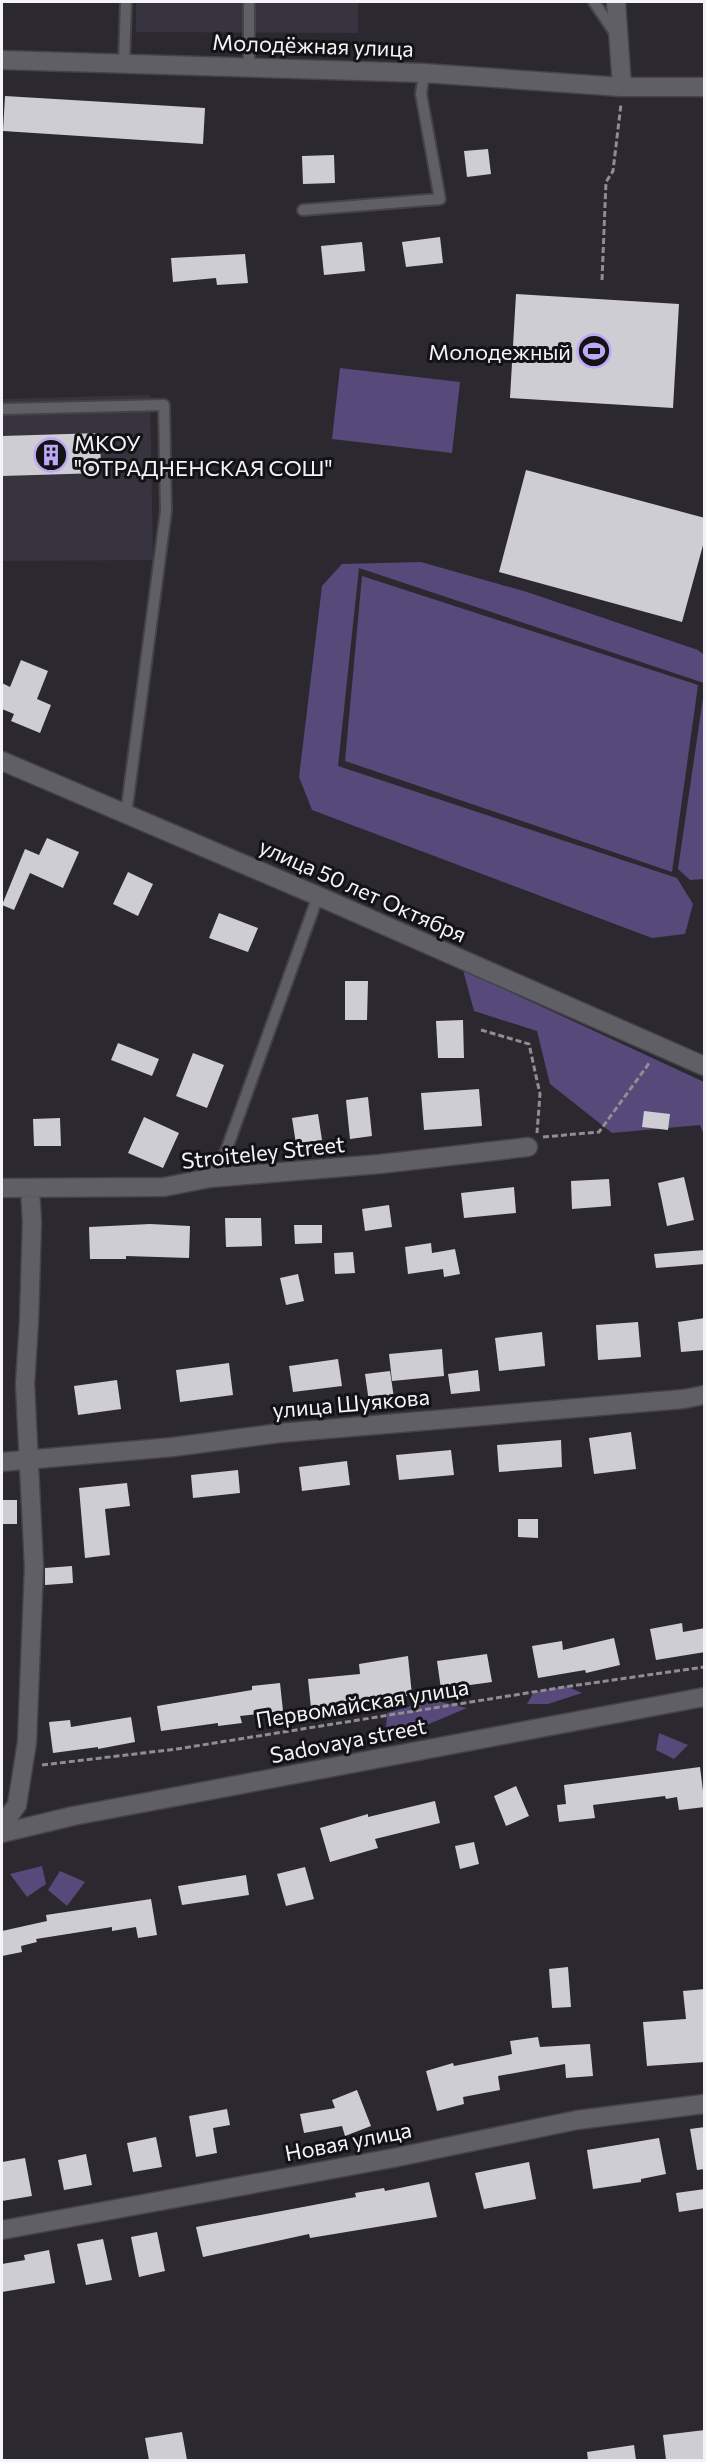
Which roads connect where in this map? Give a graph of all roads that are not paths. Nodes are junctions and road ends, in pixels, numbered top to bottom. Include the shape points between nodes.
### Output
1 (126, 2) edge
2 (249, 2) edge
3 (594, 2) edge
4 (616, 2) edge
5 (618, 36) junction
6 (2, 60) edge
7 (124, 63) junction
8 (249, 68) junction
9 (424, 73) junction
10 (622, 87) junction
11 (705, 87) edge
12 (303, 210) dead end
13 (2, 409) edge
14 (2, 761) edge
15 (126, 814) junction
16 (318, 896) junction
17 (705, 1066) edge
18 (532, 1142) road end
19 (210, 1178) junction
20 (2, 1188) edge
21 (30, 1189) junction
22 (705, 1395) edge
23 (30, 1459) junction
24 (2, 1462) edge
25 (705, 1697) edge
26 (2, 1825) edge
27 (2, 1833) edge
28 (705, 2104) edge
29 (2, 2230) edge

1 - 7 lane
2 - 8 lane
3 - 5 lane
4 - 5 street
5 - 10 street
6 - 7 street, Молодёжная улица
7 - 8 street, Молодёжная улица
8 - 9 street, Молодёжная улица
9 - 10 street, Молодёжная улица
9 - 12 lane via 421,94 440,199
10 - 11 street, Молодёжная улица
13 - 15 lane via 164,405 166,511
14 - 15 street, улица 50 лет Октября
15 - 16 street, улица 50 лет Октября
16 - 17 street, улица 50 лет Октября
16 - 19 lane via 226,1151
18 - 19 street, Stroiteley Street via 380,1164
19 - 21 street, Stroiteley Street via 164,1187
20 - 21 street, Stroiteley Street
21 - 23 street via 25,1384
22 - 23 street, улица Шуякова
23 - 24 street, улица Шуякова
23 - 26 street via 34,1567 27,1743 16,1805
25 - 27 street, Sadovaya street via 74,1816
28 - 29 street, Новая улица via 578,2120

